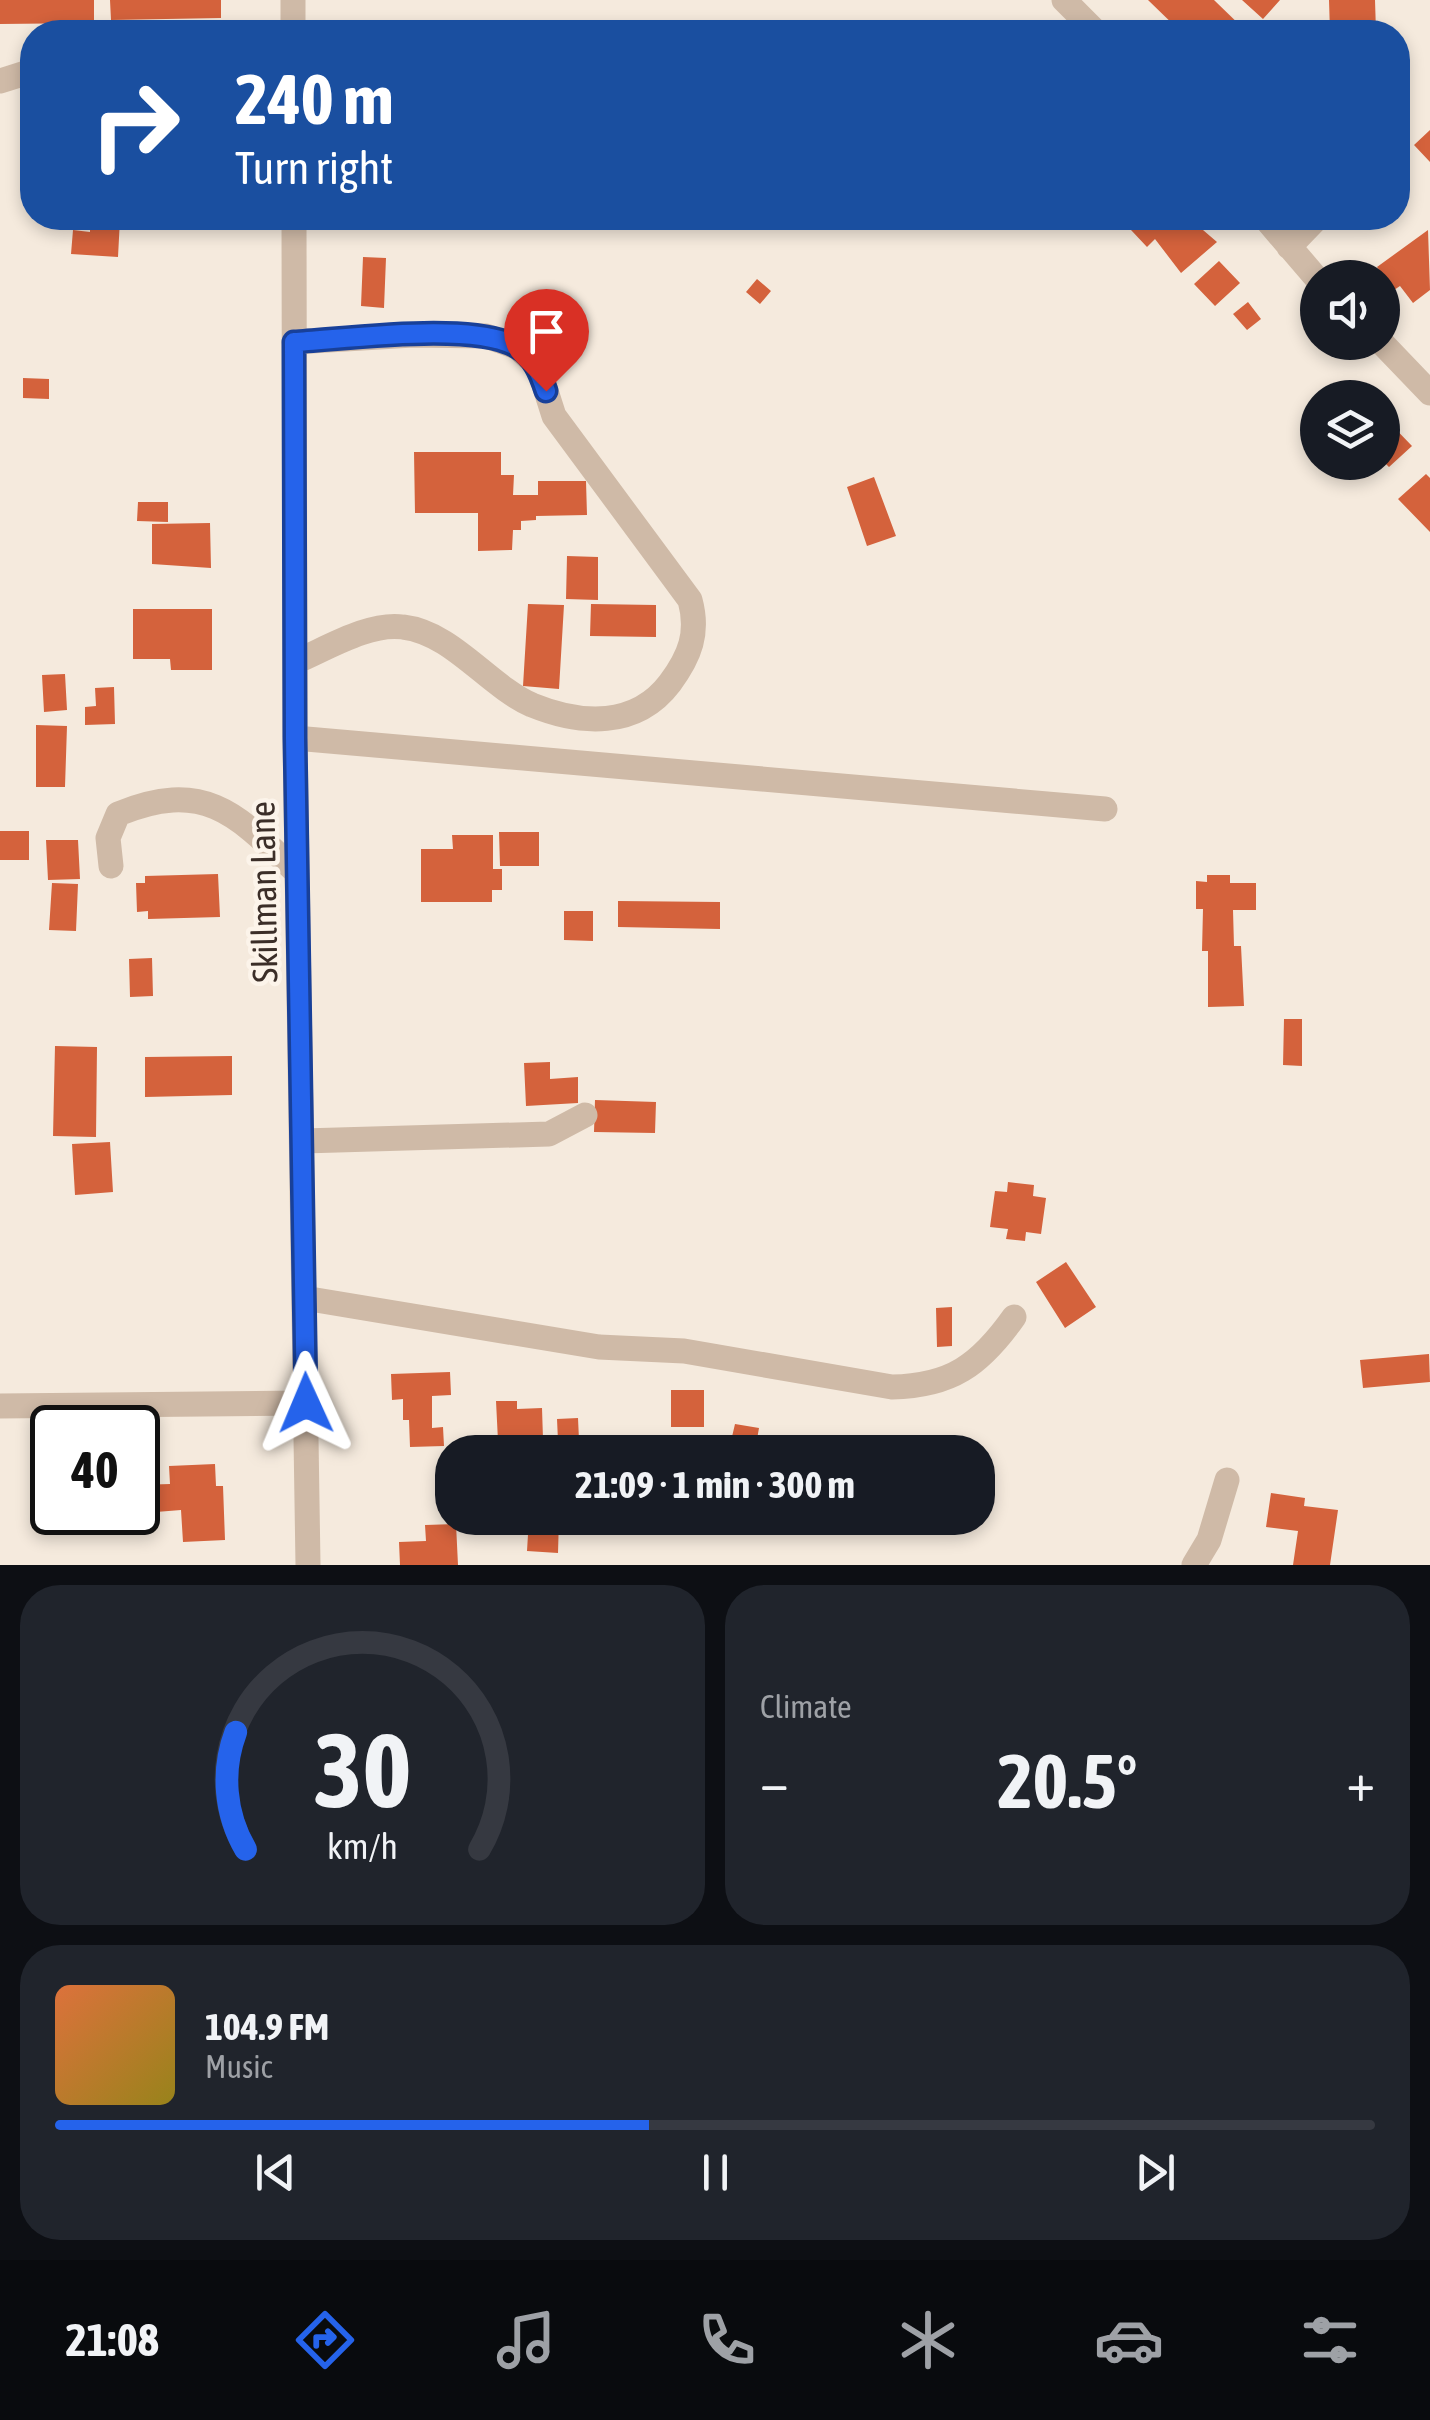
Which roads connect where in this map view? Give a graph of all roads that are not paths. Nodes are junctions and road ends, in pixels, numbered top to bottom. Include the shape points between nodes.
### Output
1 (1064, 0) edge
2 (1084, 20) edge
3 (294, 230) edge
4 (1276, 230) edge
5 (1305, 230) edge
6 (1289, 247) junction
7 (1300, 260) edge
8 (294, 342) junction
9 (1398, 360) edge
10 (1430, 393) edge
11 (295, 662) junction
12 (295, 738) junction
13 (1105, 809) dead end
14 (111, 866) dead end
15 (297, 873) junction
16 (585, 1116) dead end
17 (303, 1141) junction
18 (304, 1298) junction
19 (1014, 1317) dead end
20 (306, 1403) junction
21 (0, 1406) edge
22 (1226, 1480) dead end
23 (308, 1565) edge
24 (1194, 1565) edge

1 - 2 street
3 - 8 street, Skillman Lane
4 - 6 street
5 - 6 street
6 - 7 street
8 - 11 street, Skillman Lane
8 - 11 street via 486,336 517,347 538,366 554,416 690,600 696,623 688,660 661,696 642,712 617,719 532,704 422,630 370,631
9 - 10 street
11 - 12 street, Skillman Lane
12 - 13 street
12 - 15 street, Skillman Lane
14 - 15 street via 108,838 118,814 150,801 208,801 246,822
15 - 17 street, Skillman Lane
16 - 17 street via 549,1134
17 - 18 street, Skillman Lane
18 - 19 street via 598,1347 684,1351 892,1388 952,1378 993,1346
18 - 20 street, Skillman Lane
20 - 21 street
20 - 23 street, Skillman Lane
22 - 24 street via 1209,1540

